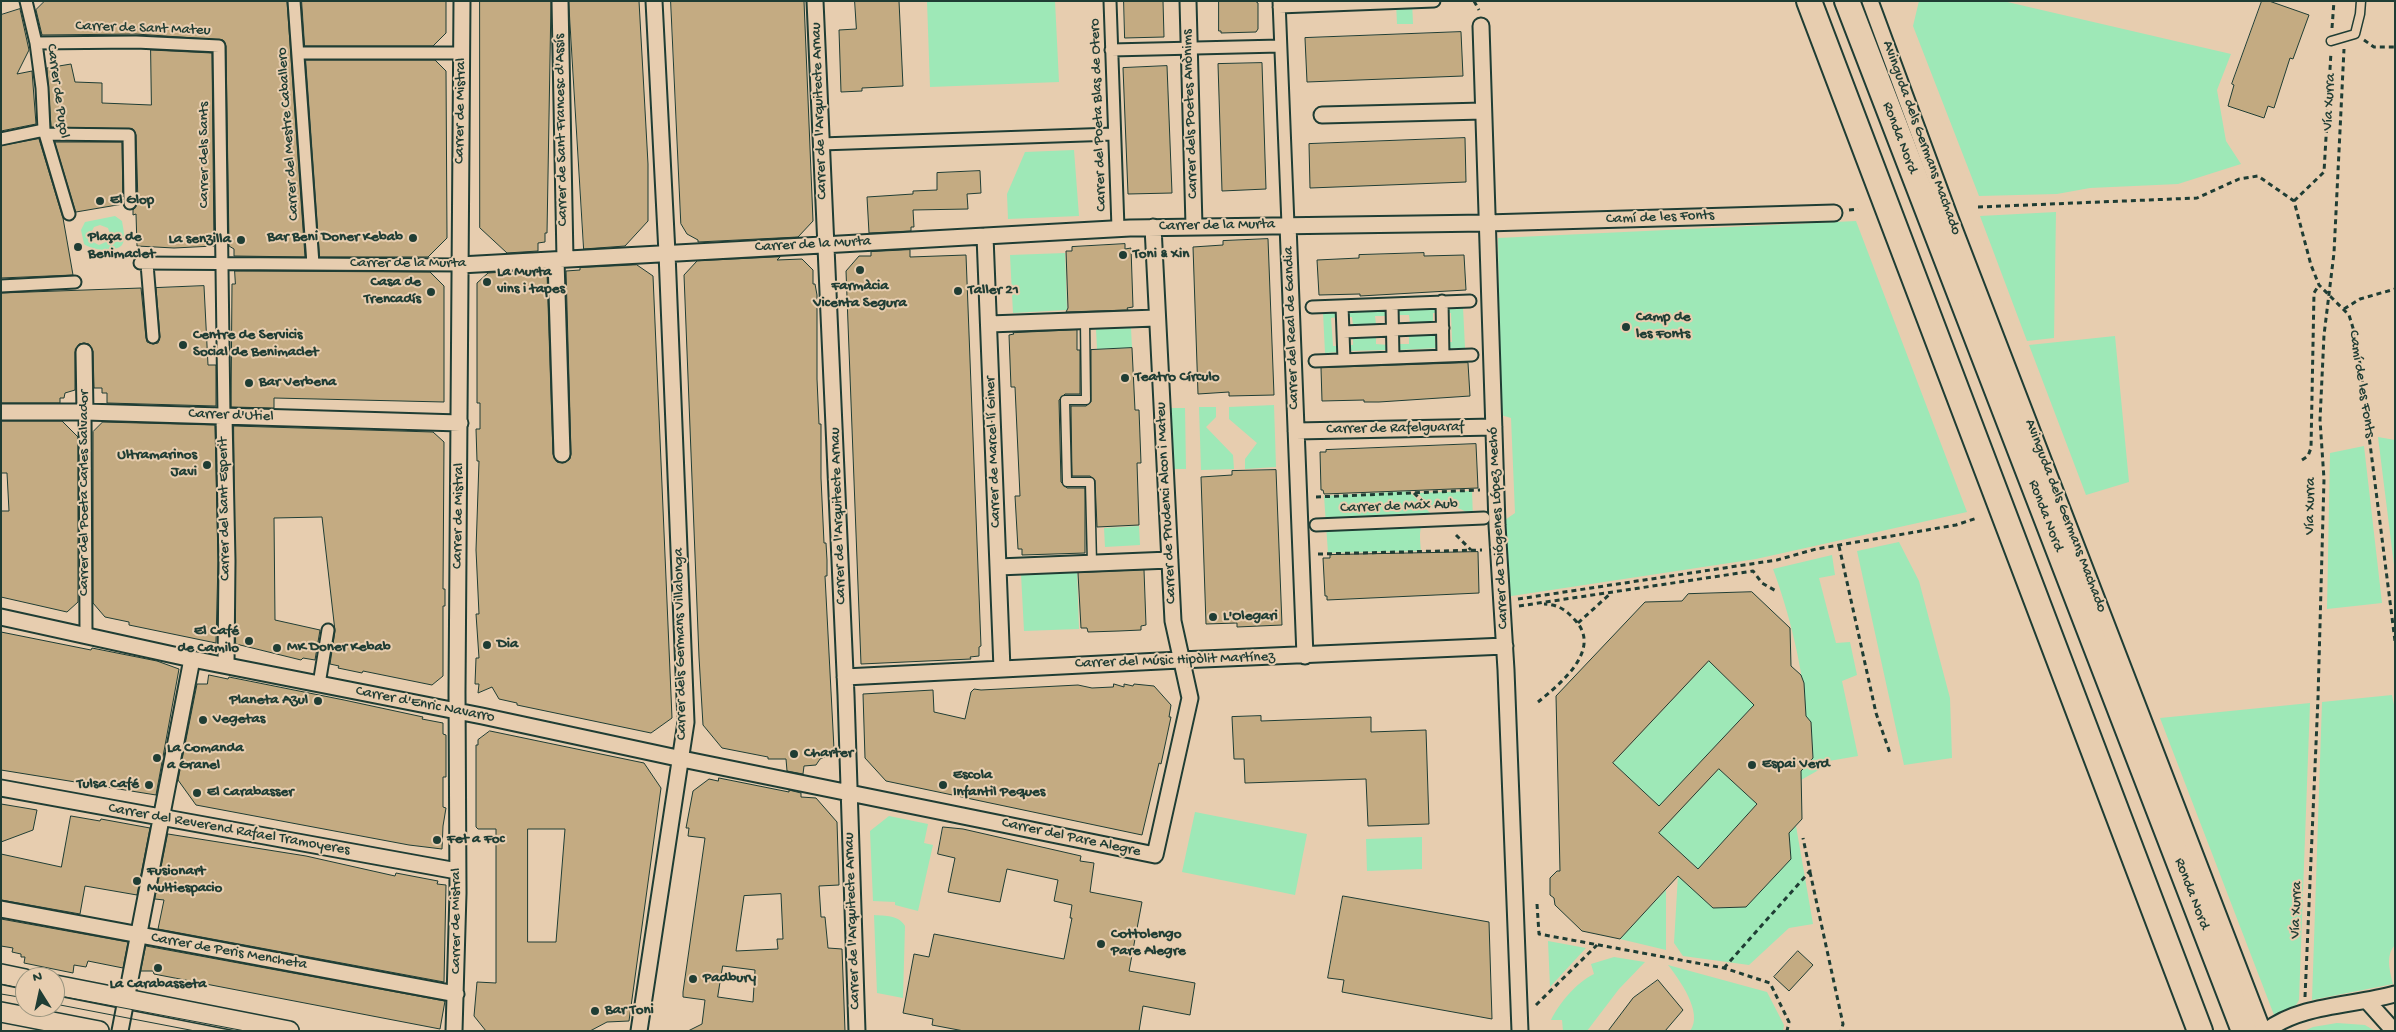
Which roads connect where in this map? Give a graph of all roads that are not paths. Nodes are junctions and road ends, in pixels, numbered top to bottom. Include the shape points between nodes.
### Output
1 (26, 1) edge
2 (294, 1) edge
3 (462, 1) edge
4 (560, 1) edge
5 (654, 1) edge
6 (815, 1) edge
7 (1110, 1) edge
8 (1188, 1) edge
9 (1434, 1) edge
10 (1809, 1) edge
11 (1847, 1) edge
12 (1870, 1) edge
13 (2361, 1) edge
14 (1279, 4) edge
15 (1481, 26) dead end
16 (2331, 41) road end
17 (36, 44) junction
18 (219, 46) joint
19 (1280, 46) junction
20 (1189, 48) junction
21 (1111, 50) junction
22 (298, 53) junction
23 (462, 53) junction
24 (1483, 110) junction
25 (1322, 115) dead end
26 (45, 132) junction
27 (1114, 134) junction
28 (1, 138) edge
29 (821, 144) junction
30 (130, 203) dead end
31 (1834, 213) dead end
32 (69, 214) dead end
33 (1486, 223) junction
34 (1288, 225) junction
35 (1194, 226) junction
36 (1152, 227) junction
37 (1118, 228) junction
38 (985, 236) junction
39 (826, 245) junction
40 (667, 254) junction
41 (560, 260) junction
42 (220, 264) junction
43 (313, 264) junction
44 (460, 265) junction
45 (75, 282) dead end
46 (1, 286) edge
47 (1442, 301) junction
48 (1470, 301) dead end
49 (1392, 304) junction
50 (1342, 306) junction
51 (1312, 307) dead end
52 (1156, 318) junction
53 (1084, 321) junction
54 (989, 324) junction
55 (1443, 328) junction
56 (1393, 330) junction
57 (1342, 332) junction
58 (153, 337) dead end
59 (84, 352) dead end
60 (1472, 355) dead end
61 (1444, 356) junction
62 (1394, 358) junction
63 (1344, 360) junction
64 (1314, 361) dead end
65 (1, 412) edge
66 (85, 412) junction
67 (224, 416) junction
68 (460, 423) junction
69 (1494, 427) junction
70 (1296, 431) junction
71 (562, 454) dead end
72 (1484, 518) dead end
73 (1316, 525) dead end
74 (1170, 560) junction
75 (1092, 563) junction
76 (998, 567) junction
77 (1, 617) edge
78 (328, 630) dead end
79 (86, 634) junction
80 (1504, 646) junction
81 (1304, 656) junction
82 (192, 660) junction
83 (1180, 660) junction
84 (226, 665) junction
85 (1002, 669) junction
86 (845, 677) junction
87 (319, 684) junction
88 (457, 712) junction
89 (682, 759) junction
90 (1, 788) edge
91 (849, 792) junction
92 (162, 818) junction
93 (457, 871) junction
94 (1, 909) edge
95 (139, 935) junction
96 (1, 974) edge
97 (15, 977) edge
98 (65, 987) edge
99 (456, 994) junction
100 (2395, 994) edge
101 (126, 999) junction
102 (2368, 1002) junction
103 (1, 1012) edge
104 (1519, 1026) edge
105 (99, 1031) edge
106 (120, 1031) edge
107 (289, 1031) edge
108 (454, 1031) edge
109 (640, 1031) edge
110 (857, 1031) edge
111 (2200, 1031) edge
112 (2244, 1031) edge
113 (2264, 1031) edge
114 (2394, 1031) edge

1 - 17 street, Carrer de Puçol
2 - 22 street, Carrer del Mestre Caballero
3 - 23 street, Carrer de Mistral
4 - 41 street, Carrer de Sant Francesc d'Assís
5 - 40 street, Carrer dels Germans Villalonga
6 - 29 street, Carrer de l'Arquitecte Arnau
7 - 21 street, Carrer del Poeta Blas de Otero
8 - 20 street, Carrer dels Poetes Anònims
9 - 14 street
10 - 111 main road
11 - 112 main road, Ronda Nord
12 - 113 street, Avinguda dels Germans Machado via 1952,224
13 - 16 lane via 2355,34
14 - 19 street, Carrer del Real de Gandia
15 - 24 street, Carrer de Diógenes López Mechó
17 - 18 street, Carrer de Sant Mateu via 136,42
17 - 26 street, Carrer de Puçol
18 - 42 street, Carrer dels Sants
19 - 20 street
19 - 34 street, Carrer del Real de Gandia
20 - 21 street
20 - 35 street, Carrer dels Poetes Anònims
21 - 27 street, Carrer del Poeta Blas de Otero
22 - 23 street
22 - 43 street, Carrer del Mestre Caballero
23 - 44 street, Carrer de Mistral
24 - 25 street
24 - 33 street, Carrer de Diógenes López Mechó
26 - 28 street
26 - 30 street via 129,135
26 - 32 street, Carrer de Puçol
27 - 29 street
27 - 37 street, Carrer del Poeta Blas de Otero
29 - 39 street, Carrer de l'Arquitecte Arnau
31 - 33 street, Camí de les Fonts
33 - 34 street, Carrer de la Murta
33 - 69 street, Carrer de Diógenes López Mechó
34 - 35 street, Carrer de la Murta
34 - 70 street, Carrer del Real de Gandia
35 - 36 street, Carrer de la Murta
36 - 37 street, Carrer de la Murta
36 - 52 street, Carrer de Prudenci Alcon i Mateu
37 - 38 street, Carrer de la Murta
38 - 39 street, Carrer de la Murta
38 - 54 street, Carrer de Marcel·lí Giner
39 - 40 street, Carrer de la Murta
39 - 86 street, Carrer de l'Arquitecte Arnau
40 - 41 street, Carrer de la Murta
40 - 89 street, Carrer dels Germans Villalonga via 686,722
41 - 44 street, Carrer de la Murta
41 - 71 street, Carrer de Sant Francesc d'Assís
42 - 43 street, Carrer de la Murta
42 - 58 street, Carrer de la Murta via 143,264
42 - 67 street, Carrer del Sant Esperit
43 - 44 street, Carrer de la Murta
44 - 68 street, Carrer de Mistral
45 - 46 street
47 - 48 street
47 - 49 street
47 - 55 street
49 - 50 street
49 - 56 street
50 - 51 street
50 - 57 street
52 - 53 street
52 - 74 street, Carrer de Prudenci Alcon i Mateu
53 - 54 street
53 - 75 lane via 1086,400 1065,400 1067,482 1090,482
54 - 76 street, Carrer de Marcel·lí Giner
55 - 56 street
55 - 61 street
56 - 57 street
56 - 62 street
57 - 63 street
59 - 66 street, Carrer del Poeta Carles Salvador
60 - 61 street
61 - 62 street
62 - 63 street
63 - 64 street
65 - 66 street, Carrer d'Utiel
66 - 67 street, Carrer d'Utiel
66 - 79 street, Carrer del Poeta Carles Salvador
67 - 68 street, Carrer d'Utiel
67 - 84 street, Carrer del Sant Esperit
68 - 88 street, Carrer de Mistral
69 - 70 street, Carrer de Rafelguaraf
69 - 80 street, Carrer de Diógenes López Mechó
70 - 81 street, Carrer del Real de Gandia
72 - 73 street, Carrer de Max Aub
74 - 75 street
74 - 83 street, Carrer de Prudenci Alcon i Mateu via 1173,621
75 - 76 street
76 - 85 street, Carrer de Marcel·lí Giner
77 - 79 street, Carrer d'Enric Navarro
78 - 87 street
79 - 82 street, Carrer d'Enric Navarro
80 - 81 street, Carrer del Músic Hipòlit Martínez
80 - 104 street, Carrer de Diógenes López Mechó
81 - 83 street, Carrer del Músic Hipòlit Martínez
82 - 84 street, Carrer d'Enric Navarro
82 - 92 street
83 - 85 street, Carrer del Músic Hipòlit Martínez
83 - 91 street, Carrer del Pare Alegre via 1190,698 1155,856
84 - 87 street, Carrer d'Enric Navarro
85 - 86 street, Carrer del Músic Hipòlit Martínez
86 - 91 street, Carrer de l'Arquitecte Arnau
87 - 88 street, Carrer d'Enric Navarro
88 - 89 street, Carrer d'Enric Navarro
88 - 93 street, Carrer de Mistral
89 - 91 street, Carrer d'Enric Navarro
89 - 109 street, Carrer dels Germans Villalonga
90 - 92 street, Carrer del Reverend Rafael Tramoyeres
91 - 110 street, Carrer de l'Arquitecte Arnau
92 - 93 street, Carrer del Reverend Rafael Tramoyeres
92 - 95 street
93 - 99 street, Carrer de Mistral
94 - 95 street, Carrer de Peris Mencheta
95 - 99 street, Carrer de Peris Mencheta
95 - 101 street
96 - 97 street
98 - 101 street
99 - 108 street, Carrer de Mistral
100 - 102 street
101 - 106 street
101 - 107 street
102 - 113 street via 2304,1012
102 - 114 street
103 - 105 street

